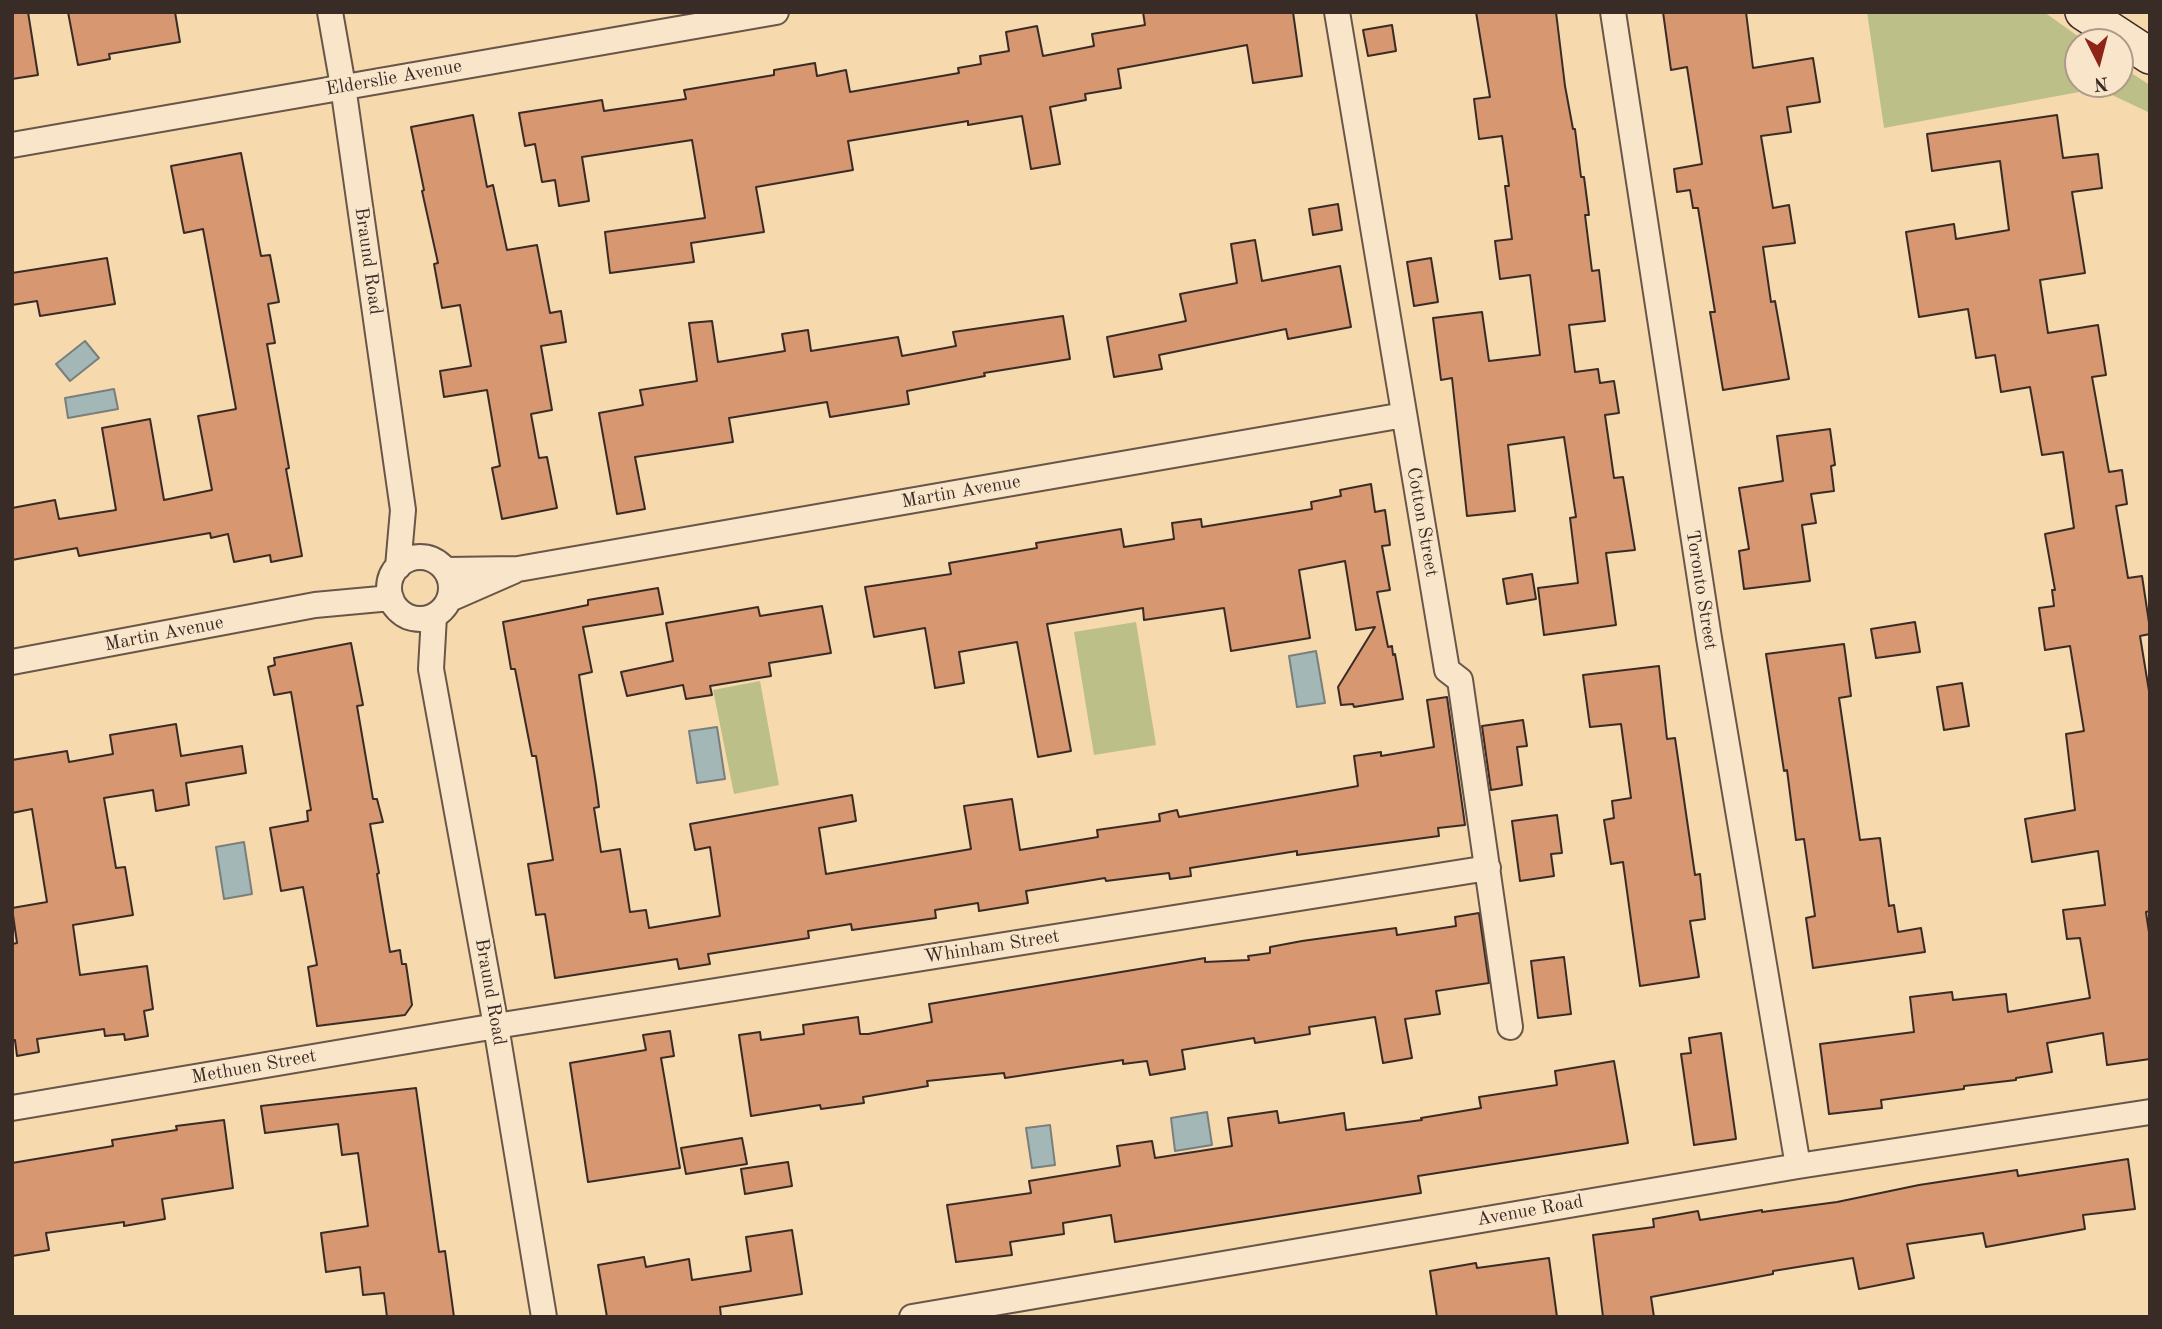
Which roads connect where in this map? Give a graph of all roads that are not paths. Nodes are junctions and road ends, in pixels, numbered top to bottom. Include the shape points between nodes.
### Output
1 (330, 12) edge
2 (776, 12) edge
3 (1337, 12) edge
4 (1613, 12) edge
5 (2083, 12) edge
6 (2150, 56) edge
7 (343, 86) junction
8 (12, 145) edge
9 (1404, 415) junction
10 (403, 510) junction
11 (438, 564) junction
12 (518, 569) junction
13 (396, 590) junction
14 (442, 607) junction
15 (12, 662) edge
16 (431, 669) junction
17 (1488, 868) junction
18 (496, 1026) junction
19 (1510, 1027) dead end
20 (12, 1108) edge
21 (2150, 1112) edge
22 (1798, 1166) junction
23 (544, 1317) edge
24 (912, 1317) edge

1 - 7 street, Braund Road
2 - 7 street, Elderslie Avenue
3 - 9 street, Cotton Street
4 - 22 street, Toronto Street via 1709,638
5 - 6 main road
7 - 8 street, Elderslie Avenue
7 - 10 street, Braund Road
9 - 12 street, Martin Avenue
9 - 17 street, Cotton Street via 1447,670 1460,680
10 - 11 street, Braund Road
10 - 13 street, Braund Road
11 - 12 street, Martin Avenue
11 - 13 street via 413,558
11 - 14 street via 452,589
12 - 14 street, Martin Avenue
13 - 14 street via 425,619
13 - 15 street, Martin Avenue
13 - 16 street, Braund Road
14 - 16 street, Braund Road
16 - 18 street, Braund Road
17 - 18 street, Whinham Street
17 - 19 street, Cotton Street
18 - 20 street, Methuen Street
18 - 23 street, Braund Road
21 - 22 street, Avenue Road
22 - 24 street, Avenue Road

